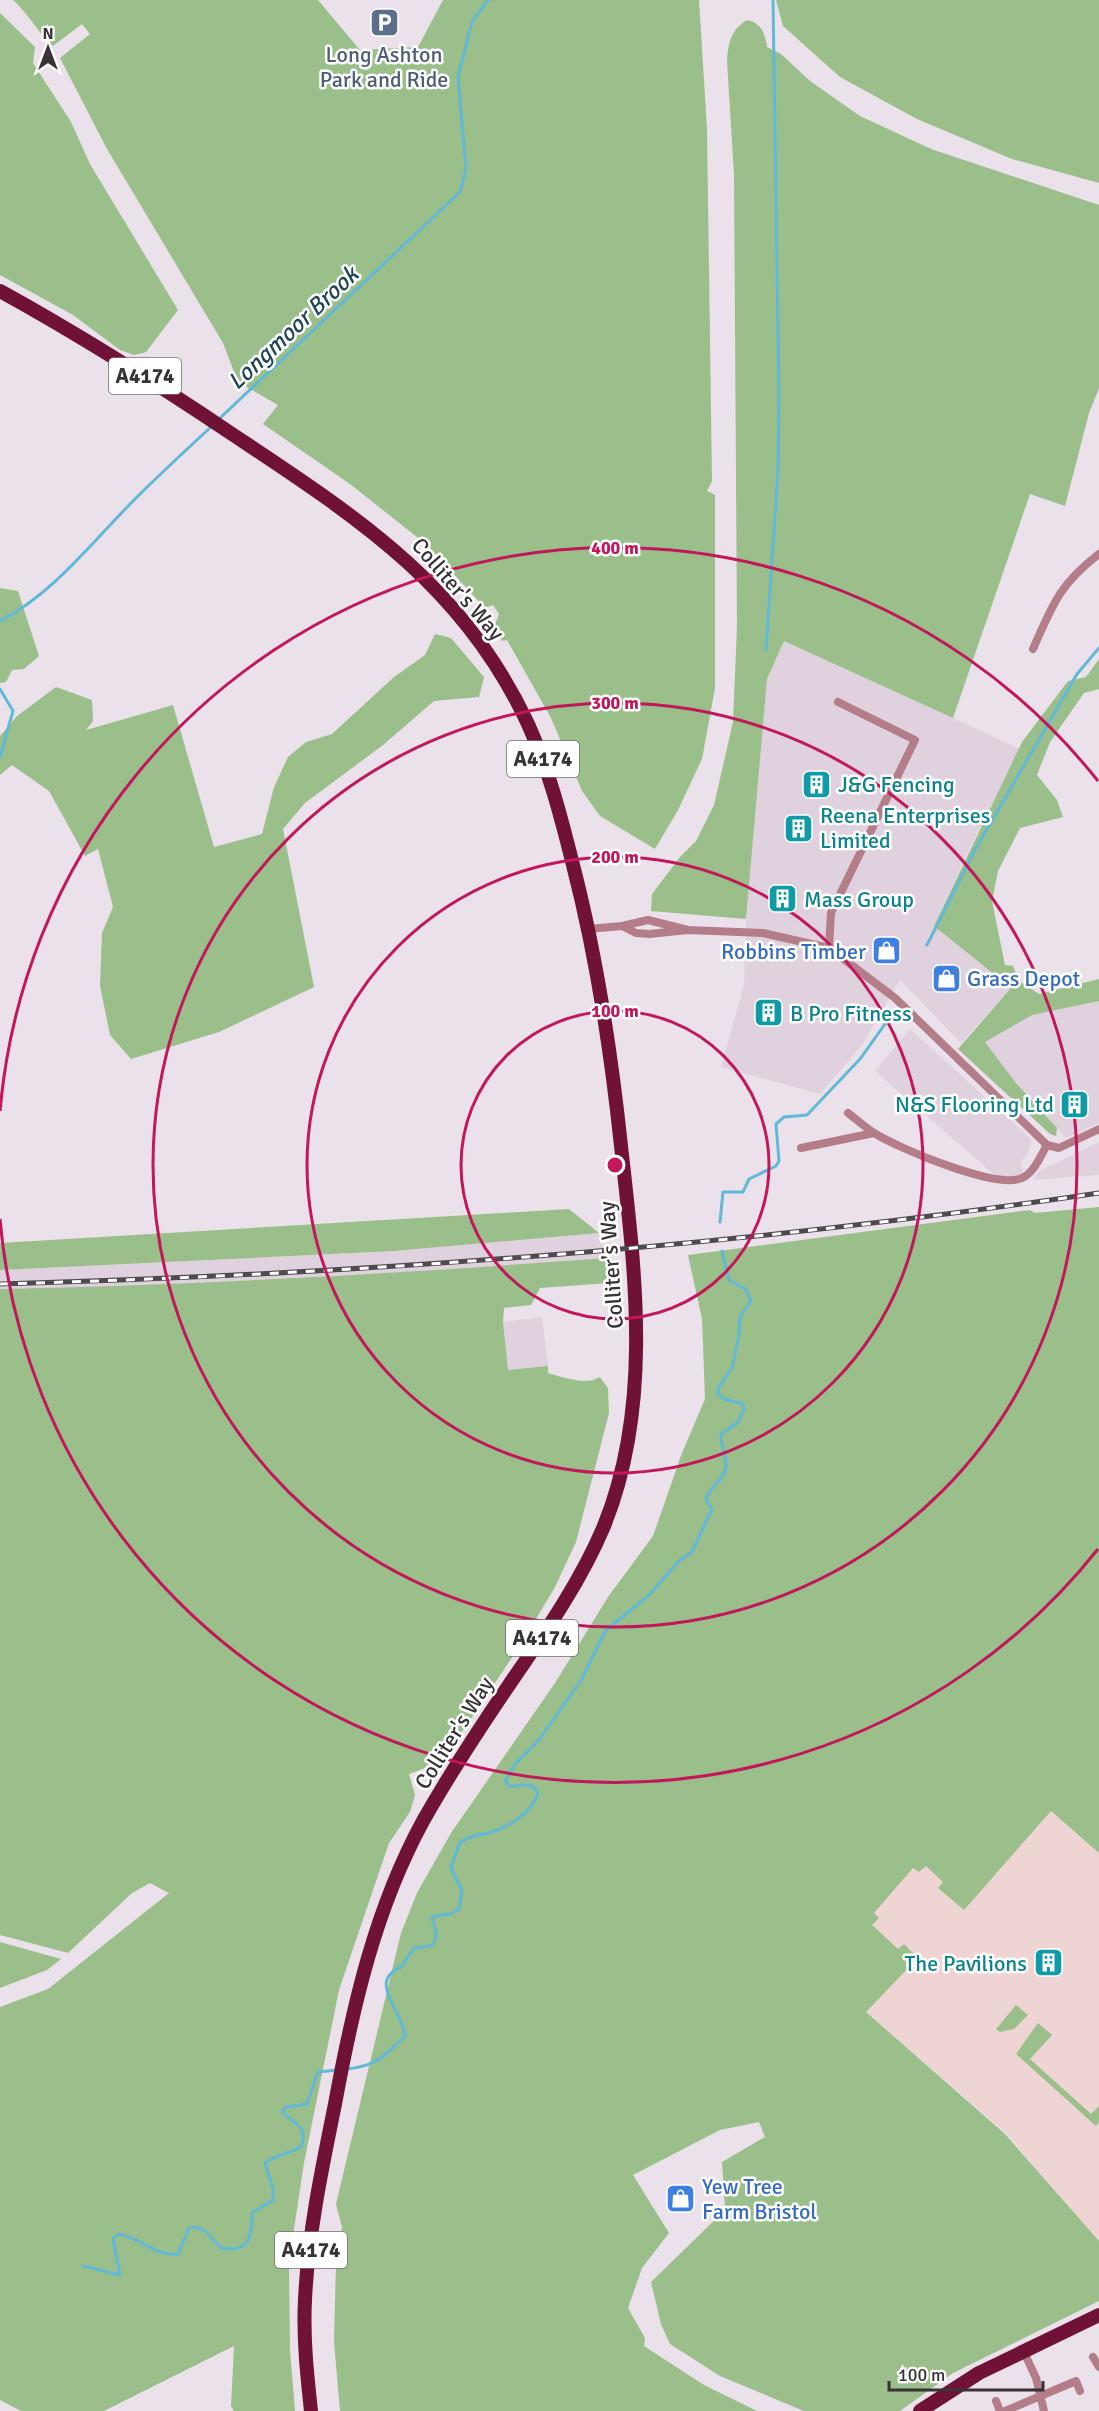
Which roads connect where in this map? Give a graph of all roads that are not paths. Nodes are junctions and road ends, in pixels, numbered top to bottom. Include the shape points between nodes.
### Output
1 (0, 291) edge
2 (1099, 554) edge
3 (1033, 649) dead end
4 (838, 702) dead end
5 (622, 926) junction
6 (588, 929) junction
7 (688, 930) junction
8 (829, 948) junction
9 (848, 1113) dead end
10 (1099, 1129) edge
11 (874, 1133) junction
12 (1047, 1145) junction
13 (801, 1148) dead end
14 (1099, 2315) edge
15 (1023, 2350) junction
16 (1093, 2357) dead end
17 (1099, 2367) edge
18 (1080, 2391) dead end
19 (1038, 2395) junction
20 (996, 2401) dead end
21 (311, 2411) edge
22 (920, 2411) edge
23 (1000, 2411) edge
24 (1005, 2411) edge
25 (1044, 2411) edge

1 - 6 highway, Colliter's Way / A4174 via 90,340 347,510 393,546 448,602 488,653 526,720 544,762
2 - 3 street via 1059,592
4 - 8 street via 915,740 831,913
5 - 6 street
5 - 7 street via 648,920
5 - 7 street via 636,933
6 - 21 highway, Colliter's Way / A4174 via 609,1039 635,1305 637,1364 627,1441 605,1524 559,1612 420,1827 393,1886 363,1971 320,2181 305,2298
7 - 8 street via 763,933
8 - 12 street via 895,998
9 - 11 street
10 - 12 street via 1059,1148
11 - 12 street via 959,1170 1004,1178 1021,1179 1030,1173
11 - 13 street
14 - 15 highway
15 - 19 street via 1036,2378
15 - 22 highway
16 - 17 street
18 - 19 street via 1076,2381
19 - 24 street
19 - 25 street
20 - 23 street

